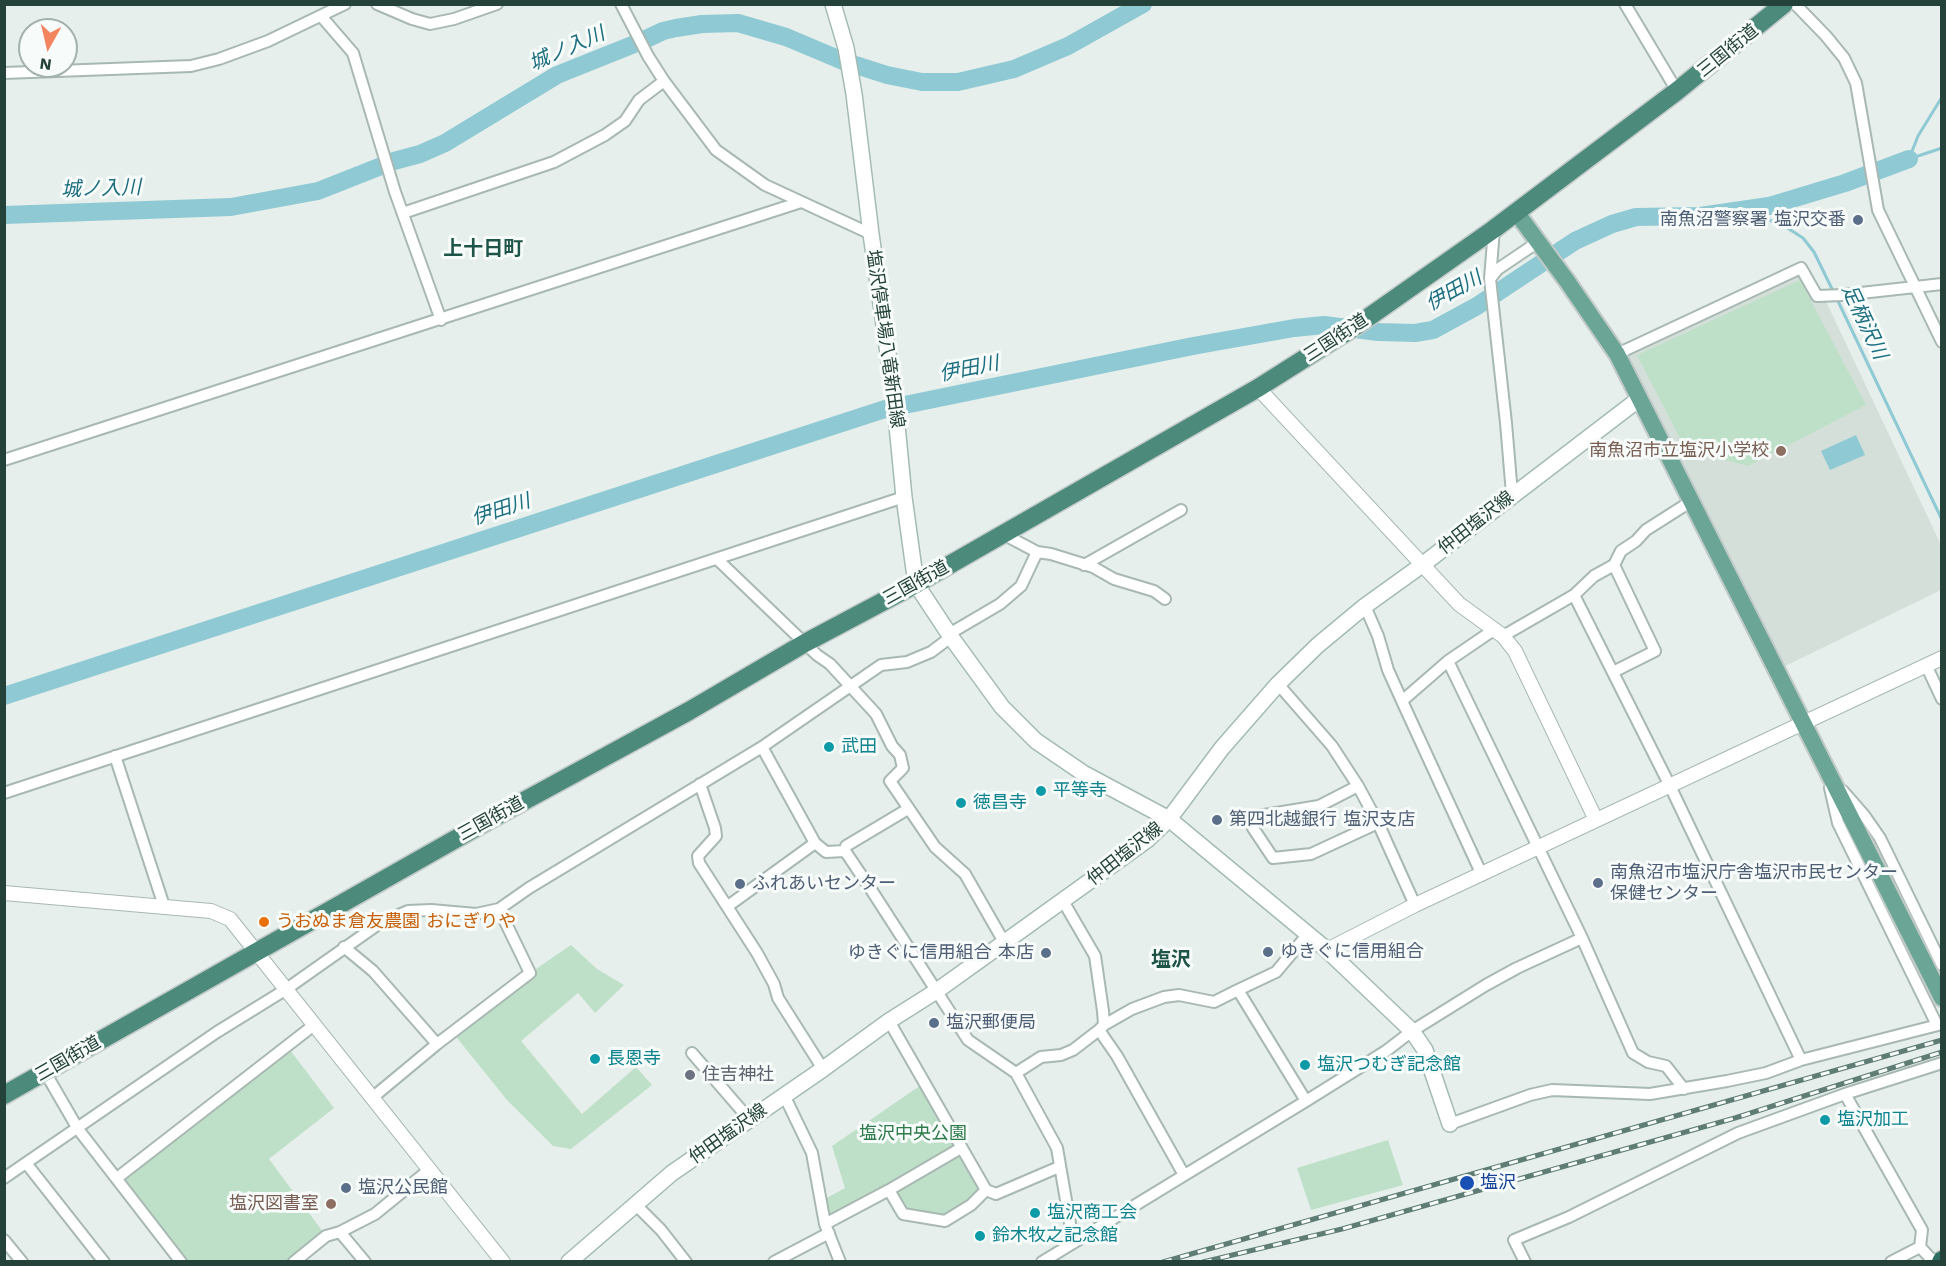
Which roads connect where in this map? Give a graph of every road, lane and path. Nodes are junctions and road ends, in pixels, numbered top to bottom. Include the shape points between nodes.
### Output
1 (345, 4) edge
2 (377, 4) edge
3 (497, 4) edge
4 (621, 4) edge
5 (832, 4) edge
6 (1625, 4) edge
7 (1785, 4) edge
8 (1795, 4) edge
9 (321, 16) junction
10 (4, 73) edge
11 (664, 81) junction
12 (1677, 91) junction
13 (801, 202) junction
14 (1516, 212) junction
15 (403, 213) junction
16 (1494, 229) junction
17 (871, 234) junction
18 (1538, 242) junction
19 (1490, 279) junction
20 (1941, 284) edge
21 (1914, 286) junction
22 (441, 320) junction
23 (1941, 342) edge
24 (1617, 354) junction
25 (1258, 388) junction
26 (1639, 399) junction
27 (4, 460) edge
28 (1512, 494) junction
29 (903, 497) junction
30 (1690, 502) junction
31 (1182, 510) dead end
32 (1003, 534) junction
33 (1037, 552) junction
34 (717, 559) junction
35 (1084, 565) junction
36 (1422, 565) junction
37 (1614, 565) junction
38 (916, 584) junction
39 (1574, 595) junction
40 (1165, 599) dead end
41 (1365, 606) junction
42 (1499, 632) junction
43 (950, 635) junction
44 (806, 643) junction
45 (1941, 658) edge
46 (1448, 661) junction
47 (1926, 665) junction
48 (1613, 672) junction
49 (1278, 684) junction
50 (852, 687) junction
51 (1941, 699) edge
52 (1401, 701) junction
53 (1802, 724) junction
54 (762, 747) junction
55 (115, 756) junction
56 (1826, 772) junction
57 (700, 784) junction
58 (1358, 786) junction
59 (1670, 786) junction
60 (4, 793) edge
61 (908, 809) junction
62 (1169, 819) junction
63 (1596, 820) junction
64 (1378, 823) junction
65 (815, 843) junction
66 (1539, 848) junction
67 (845, 851) junction
68 (1482, 875) junction
69 (4, 893) edge
70 (1063, 901) junction
71 (1415, 905) junction
72 (164, 906) junction
73 (728, 906) junction
74 (499, 909) junction
75 (1308, 934) junction
76 (1582, 938) junction
77 (1004, 942) junction
78 (344, 947) junction
79 (1327, 950) junction
80 (257, 951) junction
81 (1941, 965) edge
82 (285, 990) junction
83 (938, 990) junction
84 (1238, 990) junction
85 (1941, 998) edge
86 (889, 1021) junction
87 (1939, 1024) edge
88 (314, 1025) junction
89 (1101, 1028) junction
90 (1412, 1031) junction
91 (437, 1044) junction
92 (692, 1053) dead end
93 (1801, 1060) junction
94 (1941, 1064) edge
95 (823, 1069) junction
96 (45, 1072) junction
97 (1016, 1073) junction
98 (1684, 1089) junction
99 (1845, 1094) junction
100 (4, 1095) edge
101 (784, 1095) junction
102 (372, 1098) junction
103 (1306, 1101) junction
104 (749, 1119) junction
105 (1450, 1124) joint
106 (78, 1129) junction
107 (961, 1148) junction
108 (26, 1163) junction
109 (1059, 1167) junction
110 (429, 1170) junction
111 (1184, 1174) junction
112 (4, 1178) edge
113 (117, 1178) junction
114 (889, 1190) junction
115 (986, 1190) junction
116 (635, 1204) junction
117 (827, 1228) junction
118 (340, 1232) junction
119 (4, 1240) edge
120 (1073, 1241) junction
121 (1920, 1247) junction
122 (22, 1262) edge
123 (104, 1262) edge
124 (181, 1262) edge
125 (294, 1262) edge
126 (365, 1262) edge
127 (503, 1262) edge
128 (569, 1262) edge
129 (686, 1262) edge
130 (774, 1262) edge
131 (840, 1262) edge
132 (1042, 1262) edge
133 (1525, 1262) edge
134 (1891, 1262) edge
135 (1934, 1262) edge

1 - 9 street
2 - 3 street via 430,24
4 - 11 street
5 - 17 main road, 塩沢停車場八竜新田線 via 846,48 854,94
6 - 12 street
7 - 12 highway, 三国街道
8 - 21 street via 1844,58 1856,83 1878,210
9 - 10 street via 268,41 191,66
9 - 15 street via 353,53
11 - 13 street via 717,150 765,186
11 - 15 street via 639,100 625,121 554,162
12 - 14 highway, 三国街道
13 - 17 street
13 - 22 street
14 - 16 highway, 三国街道
14 - 18 main road
15 - 22 street
16 - 19 street
16 - 25 highway, 三国街道 via 1356,326
17 - 29 main road, 塩沢停車場八竜新田線 via 894,395
18 - 19 street via 1498,269
18 - 24 main road
19 - 28 street
20 - 21 street
21 - 23 street
21 - 24 street via 1824,297 1818,296 1801,268
22 - 27 street
24 - 26 main road
25 - 32 highway, 三国街道
25 - 36 street
26 - 28 main road, 仲田塩沢線
26 - 30 main road
28 - 36 main road, 仲田塩沢線
29 - 34 street
29 - 38 main road, 塩沢停車場八竜新田線
30 - 37 street via 1646,530 1621,551
30 - 53 main road
31 - 35 street
32 - 33 street
32 - 38 highway, 三国街道
33 - 35 street
33 - 43 street via 1022,586
34 - 44 street
34 - 55 street
35 - 40 street via 1149,589
36 - 41 main road, 仲田塩沢線
36 - 42 street via 1460,604
37 - 39 street via 1593,576
37 - 48 street via 1654,651
38 - 43 main road
38 - 44 highway, 三国街道
39 - 42 street
39 - 48 street
41 - 49 main road, 仲田塩沢線
41 - 52 street
42 - 46 street
42 - 63 street via 1515,651
43 - 50 street via 931,652 908,663 881,664
43 - 62 main road via 1002,707 1035,741 1083,773
44 - 50 street
44 - 80 highway, 三国街道
45 - 47 street
46 - 52 street
46 - 66 street
47 - 51 street
47 - 53 street
48 - 59 street
49 - 58 street via 1332,746
49 - 62 main road, 仲田塩沢線 via 1222,748
50 - 54 street
50 - 61 street via 876,714 900,755 903,768 891,782
52 - 68 street
53 - 56 main road
53 - 59 street
54 - 57 street
54 - 65 street
55 - 60 street
55 - 72 street
56 - 81 street via 1880,838
56 - 85 main road
56 - 87 street via 1838,823
57 - 73 street via 716,836 698,856 699,863
57 - 74 street
58 - 64 street
58 - 64 street via 1319,806 1258,816 1253,828 1273,858 1311,854
59 - 63 street
59 - 93 street
61 - 67 street via 846,846
61 - 77 street via 935,847 965,874
62 - 70 main road, 仲田塩沢線 via 1147,840
62 - 75 main road
63 - 66 street
64 - 71 street
65 - 67 street via 826,852
65 - 73 street
66 - 68 street
66 - 76 street
67 - 83 street
68 - 71 street
69 - 72 street
70 - 77 main road, 仲田塩沢線
70 - 89 street via 1095,956
71 - 79 street
72 - 80 street via 211,911 231,919
73 - 95 street via 763,963 778,998
74 - 78 street via 476,914 408,911 380,923
74 - 91 street via 530,973
75 - 79 main road
75 - 84 street via 1276,972
76 - 90 street via 1517,968
76 - 98 street via 1633,1053 1666,1066
77 - 83 main road, 仲田塩沢線
78 - 82 street
78 - 91 street via 373,971
79 - 90 main road
80 - 82 street
80 - 96 highway, 三国街道
82 - 88 street
82 - 106 street via 217,1032
83 - 86 main road, 仲田塩沢線
83 - 97 street via 968,1040
84 - 89 street via 1214,1002 1179,995 1164,997 1132,1009
84 - 103 street
86 - 95 main road, 仲田塩沢線
86 - 107 street
87 - 93 street
88 - 102 street
88 - 113 street
89 - 97 street via 1073,1050 1041,1057
89 - 111 street
90 - 103 street
90 - 105 main road via 1425,1050
91 - 102 street
92 - 104 street
93 - 98 street via 1766,1073
94 - 99 street
95 - 101 main road, 仲田塩沢線
96 - 100 highway, 三国街道
96 - 106 street
97 - 109 street via 1057,1149
98 - 105 street via 1630,1095 1552,1090
99 - 121 street via 1922,1230
99 - 133 street via 1738,1133 1514,1240
101 - 104 main road, 仲田塩沢線
101 - 117 street via 812,1153
102 - 110 street
103 - 111 street
104 - 116 main road, 仲田塩沢線
106 - 108 street
106 - 113 street
107 - 114 street
107 - 115 street
108 - 112 street
108 - 123 street
109 - 115 street via 996,1194
109 - 120 street
110 - 118 street via 375,1214
110 - 127 street
111 - 120 street
113 - 124 street
114 - 115 street via 903,1214 945,1221
114 - 117 street
116 - 128 main road, 仲田塩沢線
116 - 129 street
117 - 130 street
117 - 131 street
118 - 125 street via 326,1236
118 - 126 street
119 - 122 street
120 - 132 street
121 - 134 street
121 - 135 street

